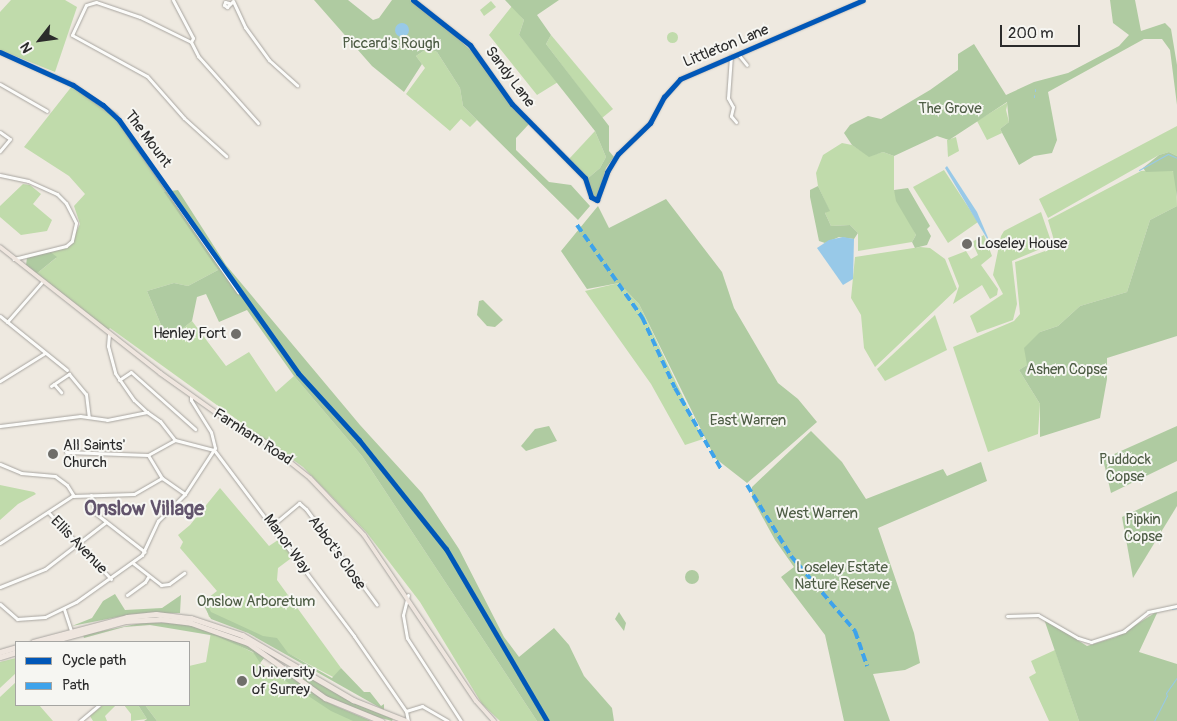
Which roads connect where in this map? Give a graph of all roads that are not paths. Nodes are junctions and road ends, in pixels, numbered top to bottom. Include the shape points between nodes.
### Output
1 (173, 0) edge
2 (413, 0) edge
3 (863, 0) edge
4 (234, 1) edge
5 (229, 3) dead end
6 (192, 42) junction
7 (0, 52) edge
8 (738, 54) junction
9 (731, 56) junction
10 (747, 64) dead end
11 (0, 84) edge
12 (296, 85) dead end
13 (47, 111) dead end
14 (736, 122) dead end
15 (258, 123) dead end
16 (0, 132) edge
17 (0, 151) edge
18 (226, 156) dead end
19 (0, 176) edge
20 (597, 200) joint
21 (0, 247) edge
22 (24, 256) junction
23 (14, 259) junction
24 (19, 264) junction
25 (42, 282) junction
26 (238, 292) dead end
27 (3, 319) edge
28 (109, 334) junction
29 (45, 353) junction
30 (67, 370) dead end
31 (119, 380) junction
32 (0, 381) edge
33 (61, 392) dead end
34 (191, 396) junction
35 (139, 405) junction
36 (86, 410) junction
37 (147, 412) junction
38 (137, 413) junction
39 (80, 416) junction
40 (89, 417) junction
41 (0, 426) edge
42 (195, 430) dead end
43 (175, 440) junction
44 (214, 450) junction
45 (66, 452) dead end
46 (148, 455) junction
47 (0, 464) edge
48 (162, 478) junction
49 (185, 494) junction
50 (91, 495) junction
51 (74, 496) junction
52 (48, 512) junction
53 (106, 522) junction
54 (274, 524) junction
55 (0, 543) edge
56 (79, 545) junction
57 (144, 552) junction
58 (133, 563) junction
59 (184, 573) dead end
60 (148, 577) junction
61 (111, 579) junction
62 (0, 587) edge
63 (127, 595) dead end
64 (408, 595) junction
65 (0, 604) edge
66 (377, 604) dead end
67 (1177, 606) edge
68 (64, 609) junction
69 (1007, 616) dead end
70 (72, 631) junction
71 (37, 641) edge
72 (52, 641) edge
73 (15, 647) edge
74 (0, 652) edge
75 (15, 652) edge
76 (0, 658) edge
77 (98, 706) edge
78 (406, 711) junction
79 (80, 721) edge
80 (381, 721) edge
81 (407, 721) edge
82 (448, 721) edge
83 (462, 721) edge
84 (494, 721) edge

1 - 6 street via 193,38
2 - 20 street, Sandy Lane via 470,45 512,104 585,178 591,197
3 - 8 street, Littleton Lane
4 - 5 street
4 - 12 street via 245,27 269,60
6 - 15 street via 198,56
6 - 18 street via 140,17 96,2 86,5 72,35 147,76 184,118
7 - 26 street, The Mount via 60,78 115,115
8 - 9 street, Littleton Lane
8 - 10 street
9 - 14 street via 728,98 733,107 731,116
9 - 20 street, Littleton Lane via 689,73 670,90 650,123 618,154 606,172
11 - 13 street
16 - 17 street via 12,141
19 - 22 street via 44,186 66,203 73,213 74,234 66,246
21 - 23 main road, Farnham Road
22 - 23 street
22 - 24 street
23 - 24 main road, Farnham Road
24 - 25 main road, Farnham Road
25 - 27 street
25 - 28 main road, Farnham Road
27 - 29 street
28 - 31 street via 111,364
28 - 34 main road, Farnham Road
29 - 30 street
29 - 32 street
31 - 35 street
31 - 42 street via 131,372
33 - 36 street via 52,385 69,374 86,394
34 - 44 street via 211,432
34 - 64 main road, Farnham Road via 236,428 265,442 310,478 364,535
35 - 37 street
35 - 38 street
36 - 39 street
36 - 40 street
37 - 38 street
37 - 43 street via 166,427
38 - 40 street via 107,420
39 - 40 street
39 - 41 street
43 - 44 street
43 - 46 street
44 - 49 street
44 - 54 street, Manor Way
45 - 46 street
46 - 48 street
47 - 51 street via 21,473 55,476 68,485
48 - 49 street
48 - 50 street via 134,494
49 - 57 street via 158,521
50 - 51 street
50 - 53 street via 94,510
51 - 52 street
52 - 55 street
52 - 56 street, Ellis Avenue
53 - 56 street
53 - 57 street
54 - 66 street, Abbot's Close via 299,503
54 - 78 street, Manor Way
56 - 61 street, Ellis Avenue
56 - 62 street via 39,572
57 - 58 street
58 - 60 street
58 - 61 street
59 - 60 street via 166,585
60 - 63 street
61 - 68 street
64 - 83 street via 403,615 407,638
64 - 84 main road, Farnham Road via 476,701
65 - 68 street via 20,620 38,619
67 - 69 street via 1148,612 1124,631 1092,642 1078,638 1038,615
68 - 70 street
70 - 71 highway
70 - 81 highway via 139,615 173,615 203,621 248,638 362,705
72 - 80 highway via 126,621 160,619 191,623 243,640 325,698
73 - 74 highway
75 - 76 highway
77 - 79 street
78 - 81 street, Manor Way
78 - 82 street via 422,706

